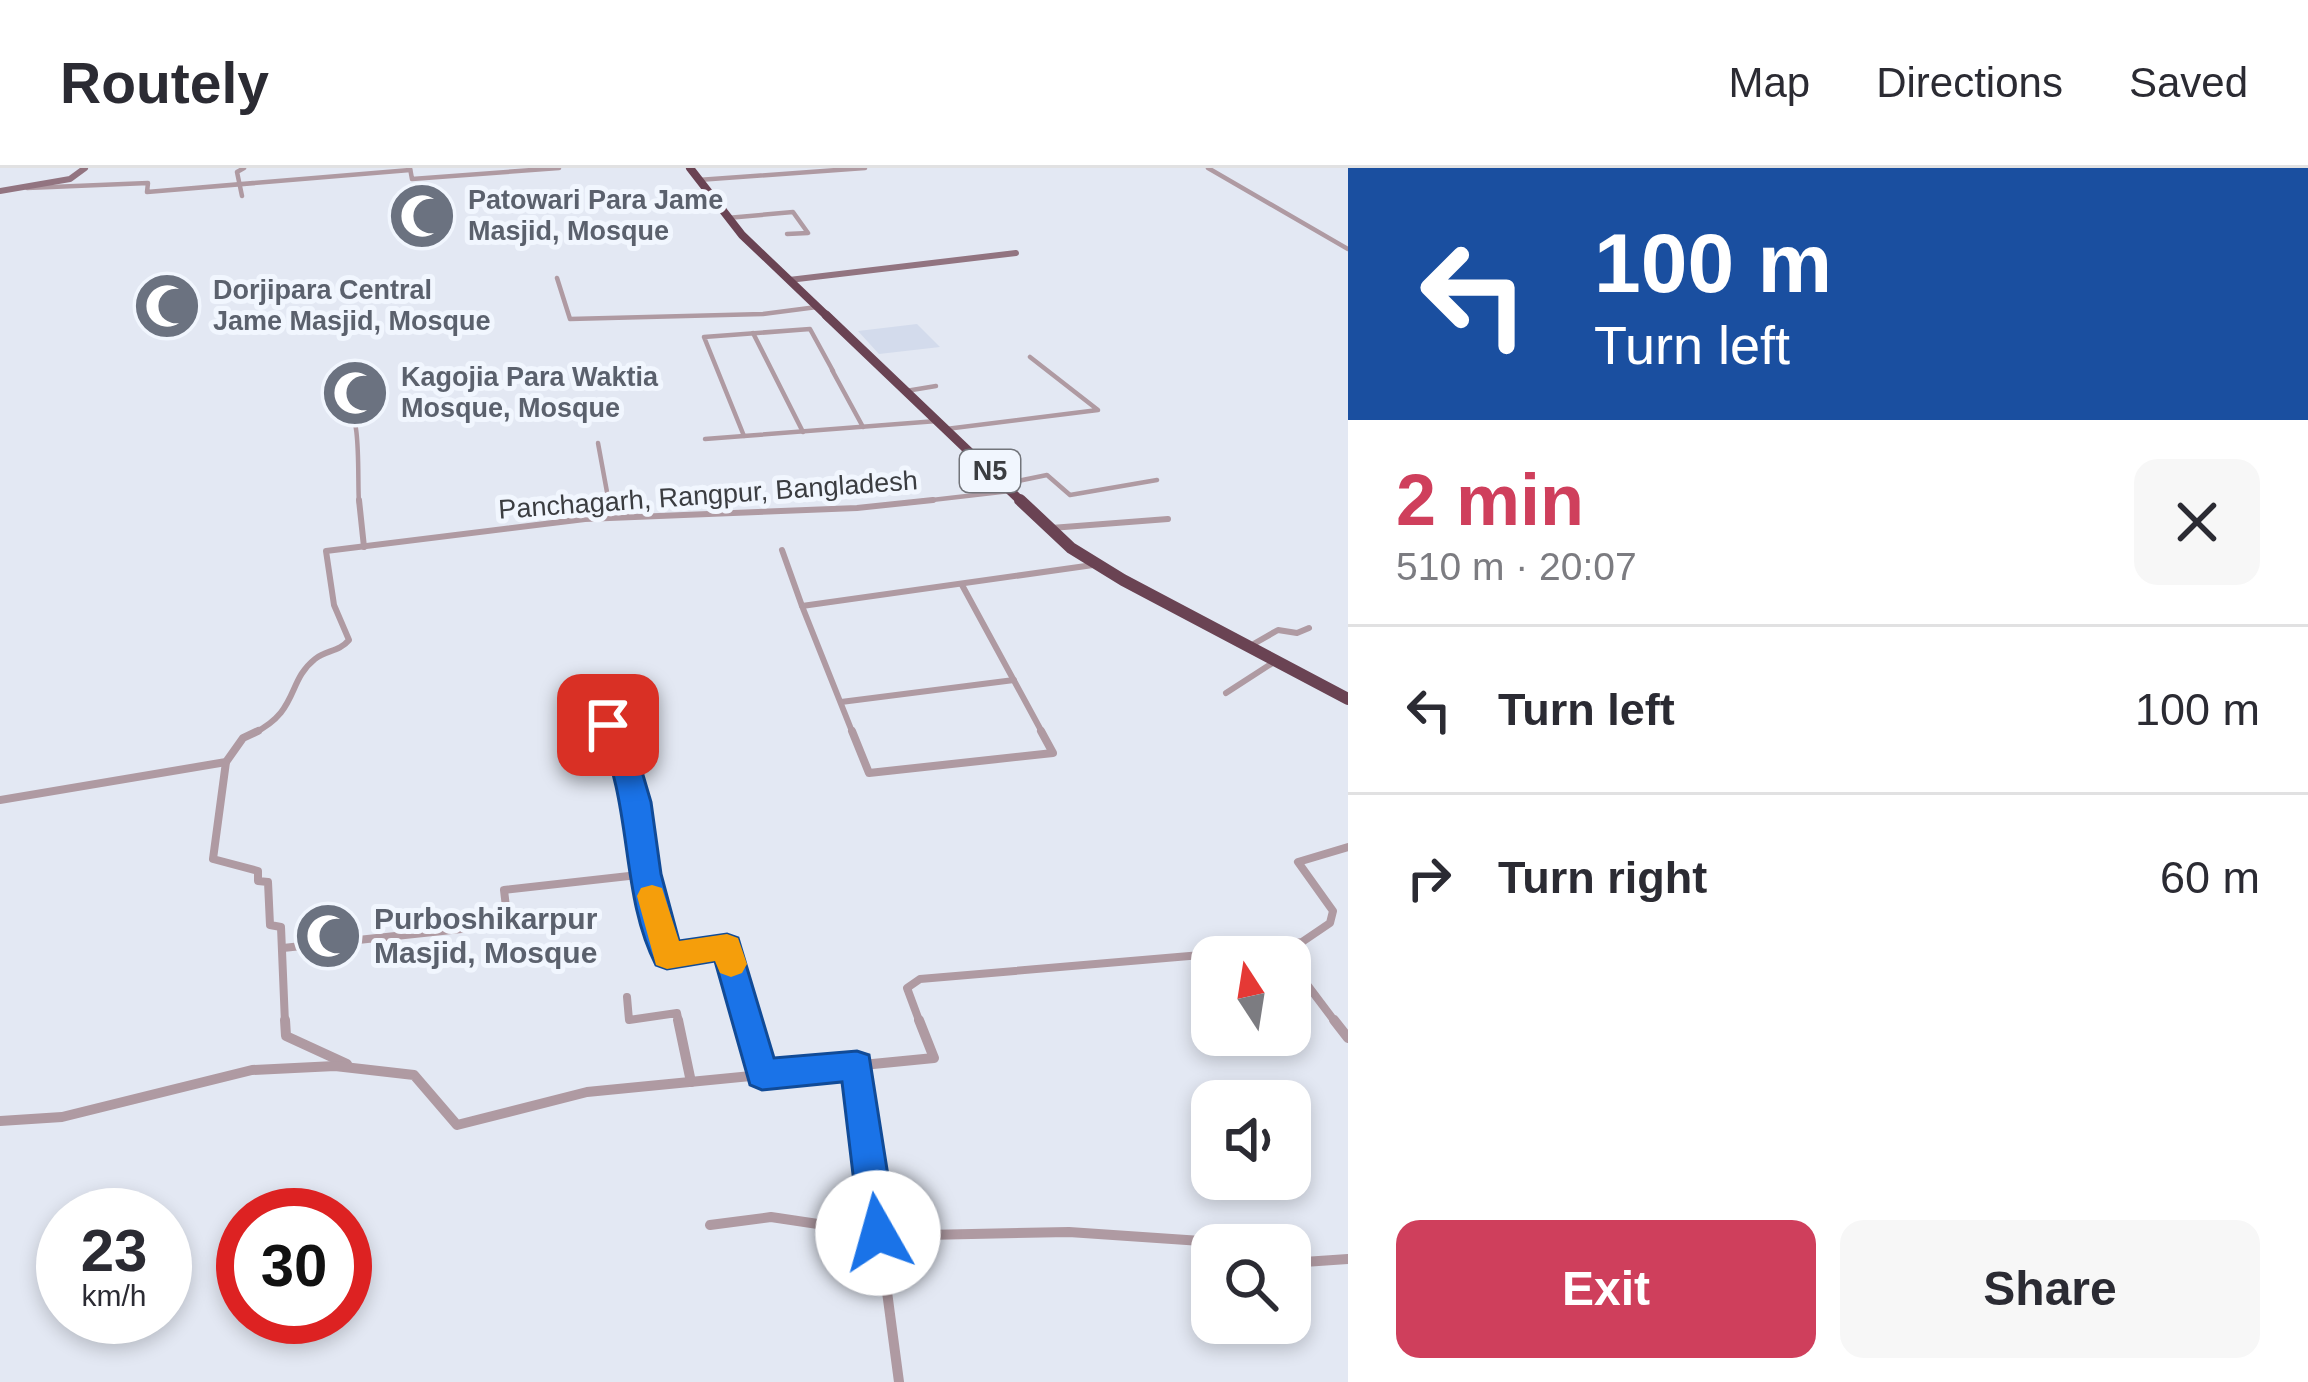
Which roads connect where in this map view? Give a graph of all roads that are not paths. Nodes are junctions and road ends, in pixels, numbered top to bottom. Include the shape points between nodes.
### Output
1 (85, 168) edge
2 (244, 168) edge
3 (559, 168) edge
4 (690, 168) edge
5 (865, 168) edge
6 (1208, 168) edge
7 (410, 169) edge
8 (698, 180) junction
9 (237, 184) junction
10 (18, 188) junction
11 (0, 191) edge
12 (242, 196) dead end
13 (725, 218) junction
14 (787, 234) dead end
15 (1348, 249) edge
16 (1016, 253) dead end
17 (556, 278) dead end
18 (789, 280) junction
19 (817, 307) junction
20 (754, 333) junction
21 (1030, 357) dead end
22 (334, 374) dead end
23 (936, 386) dead end
24 (905, 391) junction
25 (942, 425) junction
26 (863, 427) junction
27 (803, 432) junction
28 (744, 436) junction
29 (705, 439) dead end
30 (598, 442) dead end
31 (1157, 480) dead end
32 (1006, 487) junction
33 (612, 517) junction
34 (1168, 519) dead end
35 (1049, 528) junction
36 (364, 547) junction
37 (782, 550) dead end
38 (1095, 565) junction
39 (962, 585) junction
40 (802, 606) junction
41 (1309, 628) dead end
42 (1249, 647) junction
43 (1276, 661) junction
44 (1014, 680) junction
45 (1226, 693) dead end
46 (1348, 699) edge
47 (841, 702) junction
48 (608, 725) dead end
49 (226, 762) junction
50 (0, 800) edge
51 (1348, 848) edge
52 (646, 874) junction
53 (1311, 939) edge
54 (283, 948) junction
55 (1191, 961) edge
56 (1311, 989) edge
57 (626, 998) dead end
58 (1348, 1038) edge
59 (857, 1066) junction
60 (354, 1068) junction
61 (762, 1075) junction
62 (691, 1082) junction
63 (0, 1121) edge
64 (710, 1225) dead end
65 (879, 1234) junction
66 (1191, 1240) edge
67 (1348, 1259) edge
68 (1311, 1262) edge
69 (899, 1382) edge

1 - 10 street
2 - 9 street
3 - 7 street via 412,179
4 - 8 highway, N5
5 - 8 street
6 - 15 street
7 - 9 street
8 - 13 highway, N5
9 - 10 street via 147,192 148,183
9 - 12 street
10 - 11 street
13 - 14 street via 793,212 808,233
13 - 18 highway, N5
16 - 18 street
17 - 19 street via 570,319
18 - 19 highway, N5
19 - 24 highway, N5
20 - 26 street via 810,329
20 - 27 street
20 - 28 street via 704,337
21 - 25 street via 1099,410
22 - 36 street via 344,380 359,441
23 - 24 street
24 - 25 highway, N5
25 - 26 street
25 - 32 highway, N5
26 - 27 street
27 - 28 street
28 - 29 street
30 - 33 street
31 - 32 street, Panchagarh, Rangpur, Bangladesh via 1070,495 1046,476
32 - 33 street, Panchagarh, Rangpur, Bangladesh via 857,508
32 - 35 highway, N5
33 - 36 street, Panchagarh, Rangpur, Bangladesh
34 - 35 street
35 - 38 highway, N5
36 - 49 street via 326,551 349,640 313,660 277,722 243,738
37 - 40 street
38 - 39 street
38 - 42 highway, N5
39 - 40 street
39 - 44 street
40 - 47 street
41 - 42 street via 1278,630
42 - 43 highway, N5
43 - 45 street
43 - 46 highway, N5
44 - 47 street
44 - 47 street via 1053,753 869,773
48 - 52 street via 637,802
49 - 50 street
49 - 54 street via 213,860 258,871 258,881 268,882 270,925 281,927
51 - 53 street via 1298,862 1333,917
52 - 54 street via 504,890 508,924
52 - 61 street via 667,956 727,946
54 - 60 street via 286,1036
55 - 59 street via 920,979 907,988 934,1058
56 - 58 street
57 - 62 street via 629,1020 677,1012
59 - 61 street
59 - 65 street
60 - 62 street via 414,1076 457,1125 538,1101
60 - 63 street via 252,1070 62,1117
61 - 62 street
64 - 65 street via 771,1217
65 - 66 street
65 - 69 street
67 - 68 street

